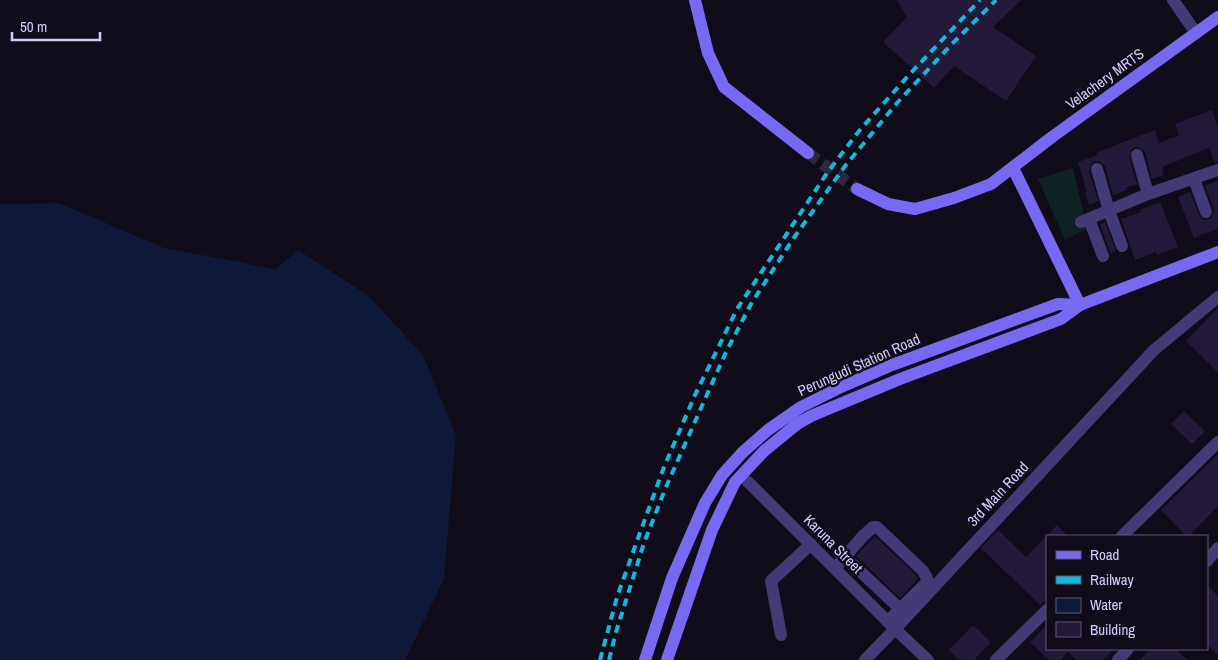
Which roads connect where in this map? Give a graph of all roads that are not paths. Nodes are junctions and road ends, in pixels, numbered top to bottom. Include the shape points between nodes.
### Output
1 (695, 0) edge
2 (1172, 0) edge
3 (1218, 17) edge
4 (1196, 33) junction
5 (808, 152) tunnel mouth
6 (1137, 155) dead end
7 (1012, 168) junction
8 (1097, 169) dead end
9 (1218, 170) edge
10 (1194, 179) junction
11 (857, 189) tunnel mouth
12 (1148, 194) junction
13 (1109, 211) junction
14 (1206, 212) dead end
15 (1122, 246) dead end
16 (1218, 252) edge
17 (1103, 256) dead end
18 (1218, 297) edge
19 (1080, 305) junction
20 (1218, 442) edge
21 (748, 482) dead end
22 (1123, 535) edge
23 (811, 544) junction
24 (1218, 548) edge
25 (845, 557) junction
26 (1208, 560) edge
27 (835, 568) junction
28 (863, 574) junction
29 (852, 585) junction
30 (887, 597) junction
31 (876, 609) junction
32 (900, 609) junction
33 (1046, 611) edge
34 (892, 625) junction
35 (781, 635) dead end
36 (1127, 650) edge
37 (645, 660) edge
38 (666, 660) edge
39 (865, 660) edge
40 (928, 660) edge
41 (996, 660) edge
42 (1118, 660) edge

1 - 5 street via 708,53 724,87
2 - 4 street
3 - 4 street, Velachery MRTS
4 - 7 street, Velachery MRTS
6 - 12 street
7 - 11 street, Velachery MRTS via 991,184 916,208 888,204
7 - 19 street
8 - 13 street
9 - 10 street
10 - 12 street
10 - 14 street
12 - 13 street
13 - 15 street
13 - 17 street via 1085,221
16 - 19 street, Perungudi Station Road
18 - 34 street, 3rd Main Road via 1154,350
19 - 37 street, Perungudi Station Road via 1058,304 892,365 801,407 768,430 722,475 705,503 672,578
19 - 38 street, Perungudi Station Road via 1061,319 811,416 764,451 734,482 712,530
20 - 22 street
21 - 23 street, Karuna Street
23 - 27 street, Karuna Street
23 - 35 street via 771,581
24 - 26 street
25 - 27 street
25 - 28 street
25 - 32 street via 873,526 877,527 927,578 927,582
27 - 29 street, Karuna Street
28 - 29 street
28 - 30 street
29 - 31 street, Karuna Street
30 - 31 street
30 - 32 street
31 - 34 street, Karuna Street
32 - 34 street
33 - 41 street
34 - 39 street, 3rd Main Road
34 - 40 street, Karuna Street
36 - 42 street

